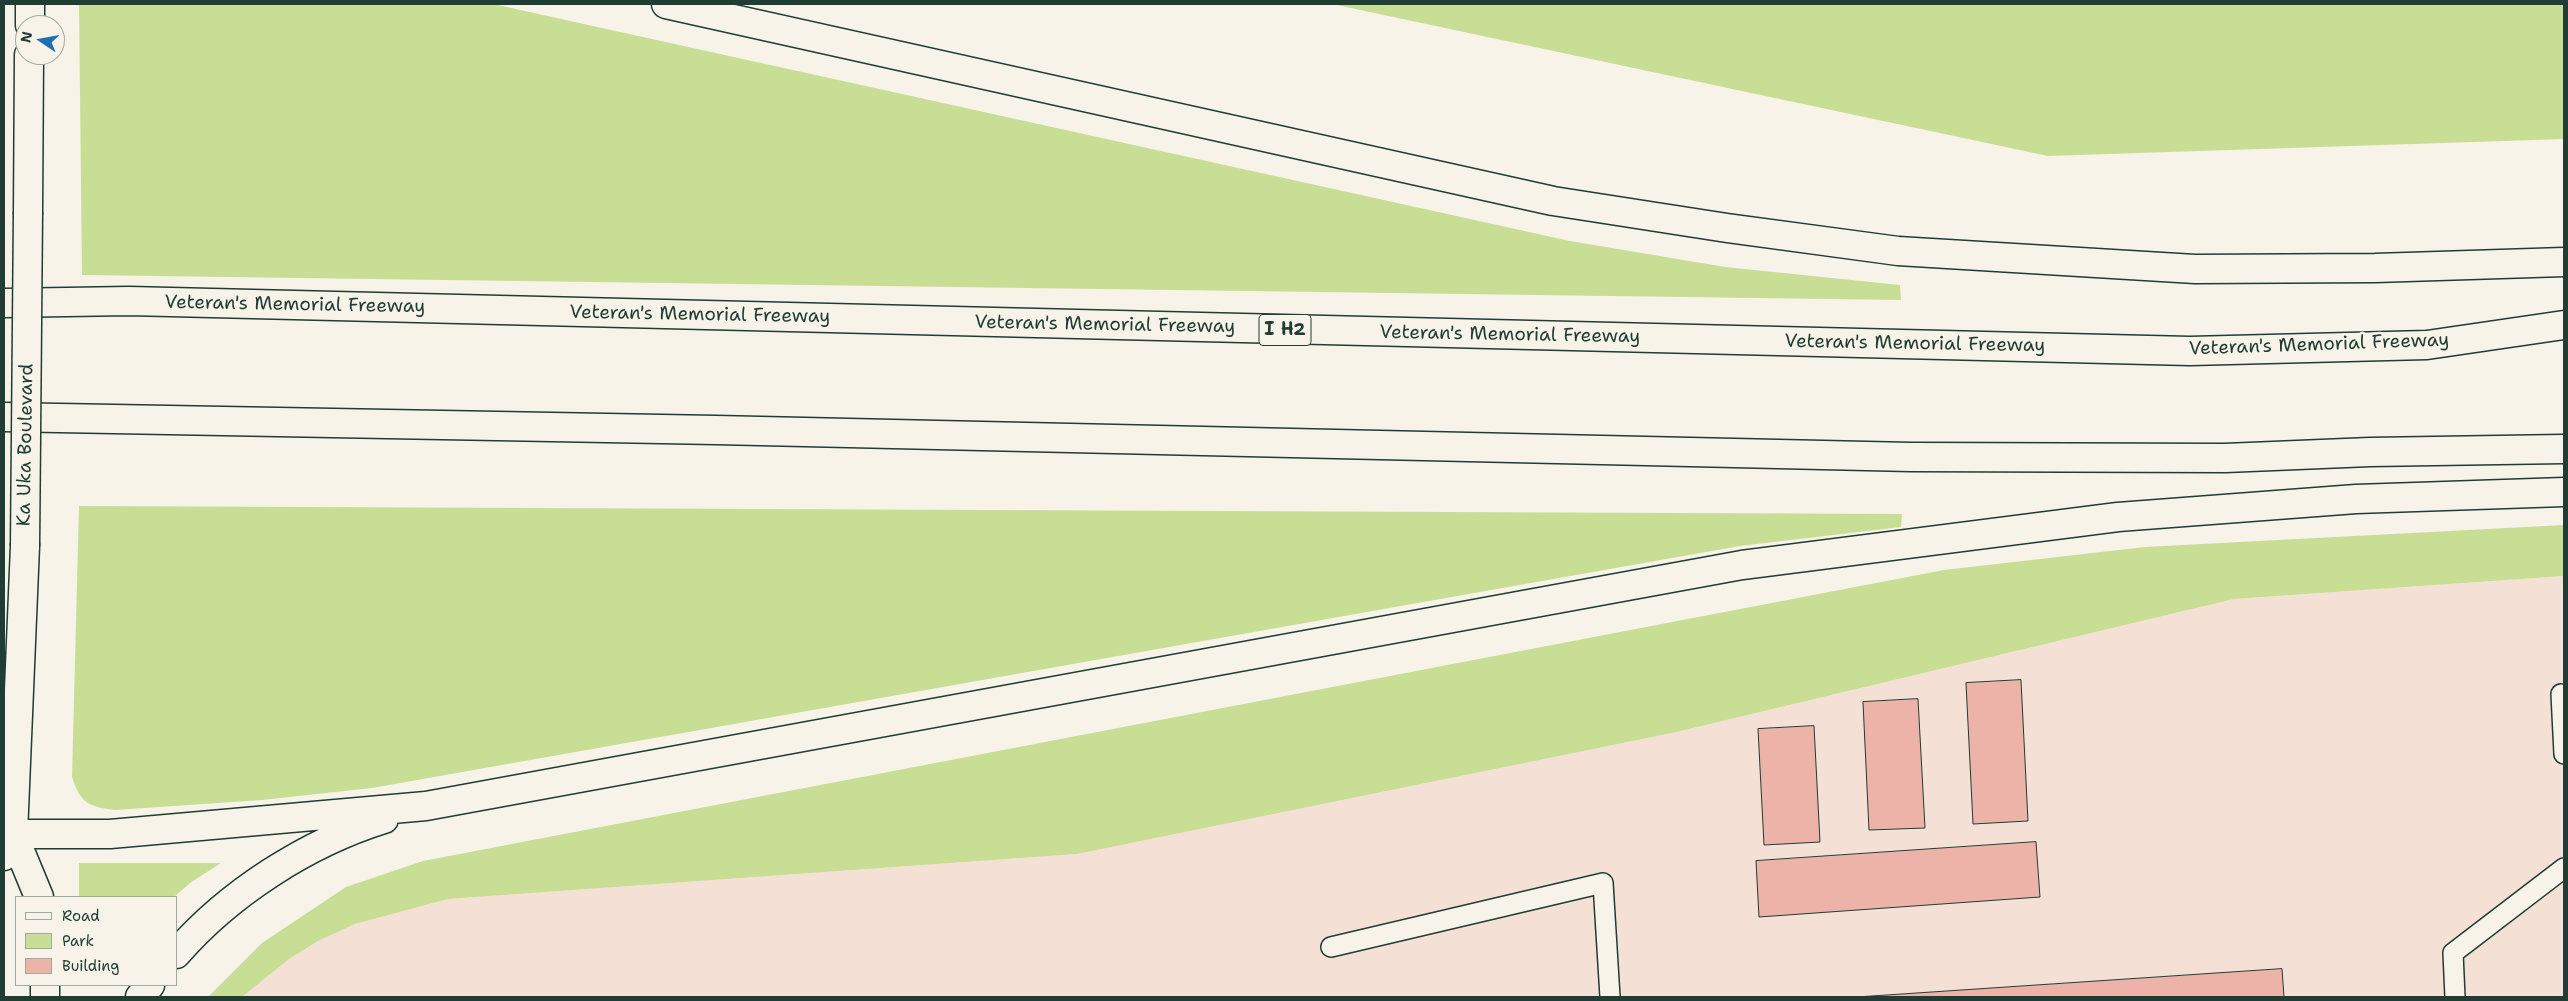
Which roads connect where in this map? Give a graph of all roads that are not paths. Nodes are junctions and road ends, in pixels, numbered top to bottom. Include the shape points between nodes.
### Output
1 (666, 4) edge
2 (29, 65) edge
3 (2564, 262) edge
4 (4, 303) edge
5 (2564, 325) edge
6 (4, 417) edge
7 (2564, 449) edge
8 (2564, 492) edge
9 (2561, 694) dead end
10 (2564, 754) edge
11 (426, 806) junction
12 (8, 845) edge
13 (2564, 868) edge
14 (38, 896) edge
15 (1331, 947) dead end
16 (178, 952) edge
17 (149, 986) edge
18 (140, 997) edge
19 (1610, 997) edge
20 (2455, 997) edge

1 - 3 main road via 1553,201 1728,228 1898,251 2195,269
2 - 12 main road, Ka Uka Boulevard, bridge via 25,546
4 - 5 main road, Veteran's Memorial Freeway / I H2 via 129,301 2190,351 2427,345
6 - 7 main road via 1911,457 2224,458
8 - 11 main road via 2356,499 2118,517 1742,565
9 - 10 lane
11 - 12 main road
11 - 16 main road via 375,822 324,844 251,884
12 - 14 main road, Ka Uka Boulevard
13 - 20 lane via 2453,953
15 - 19 lane via 1603,883
17 - 18 main road

